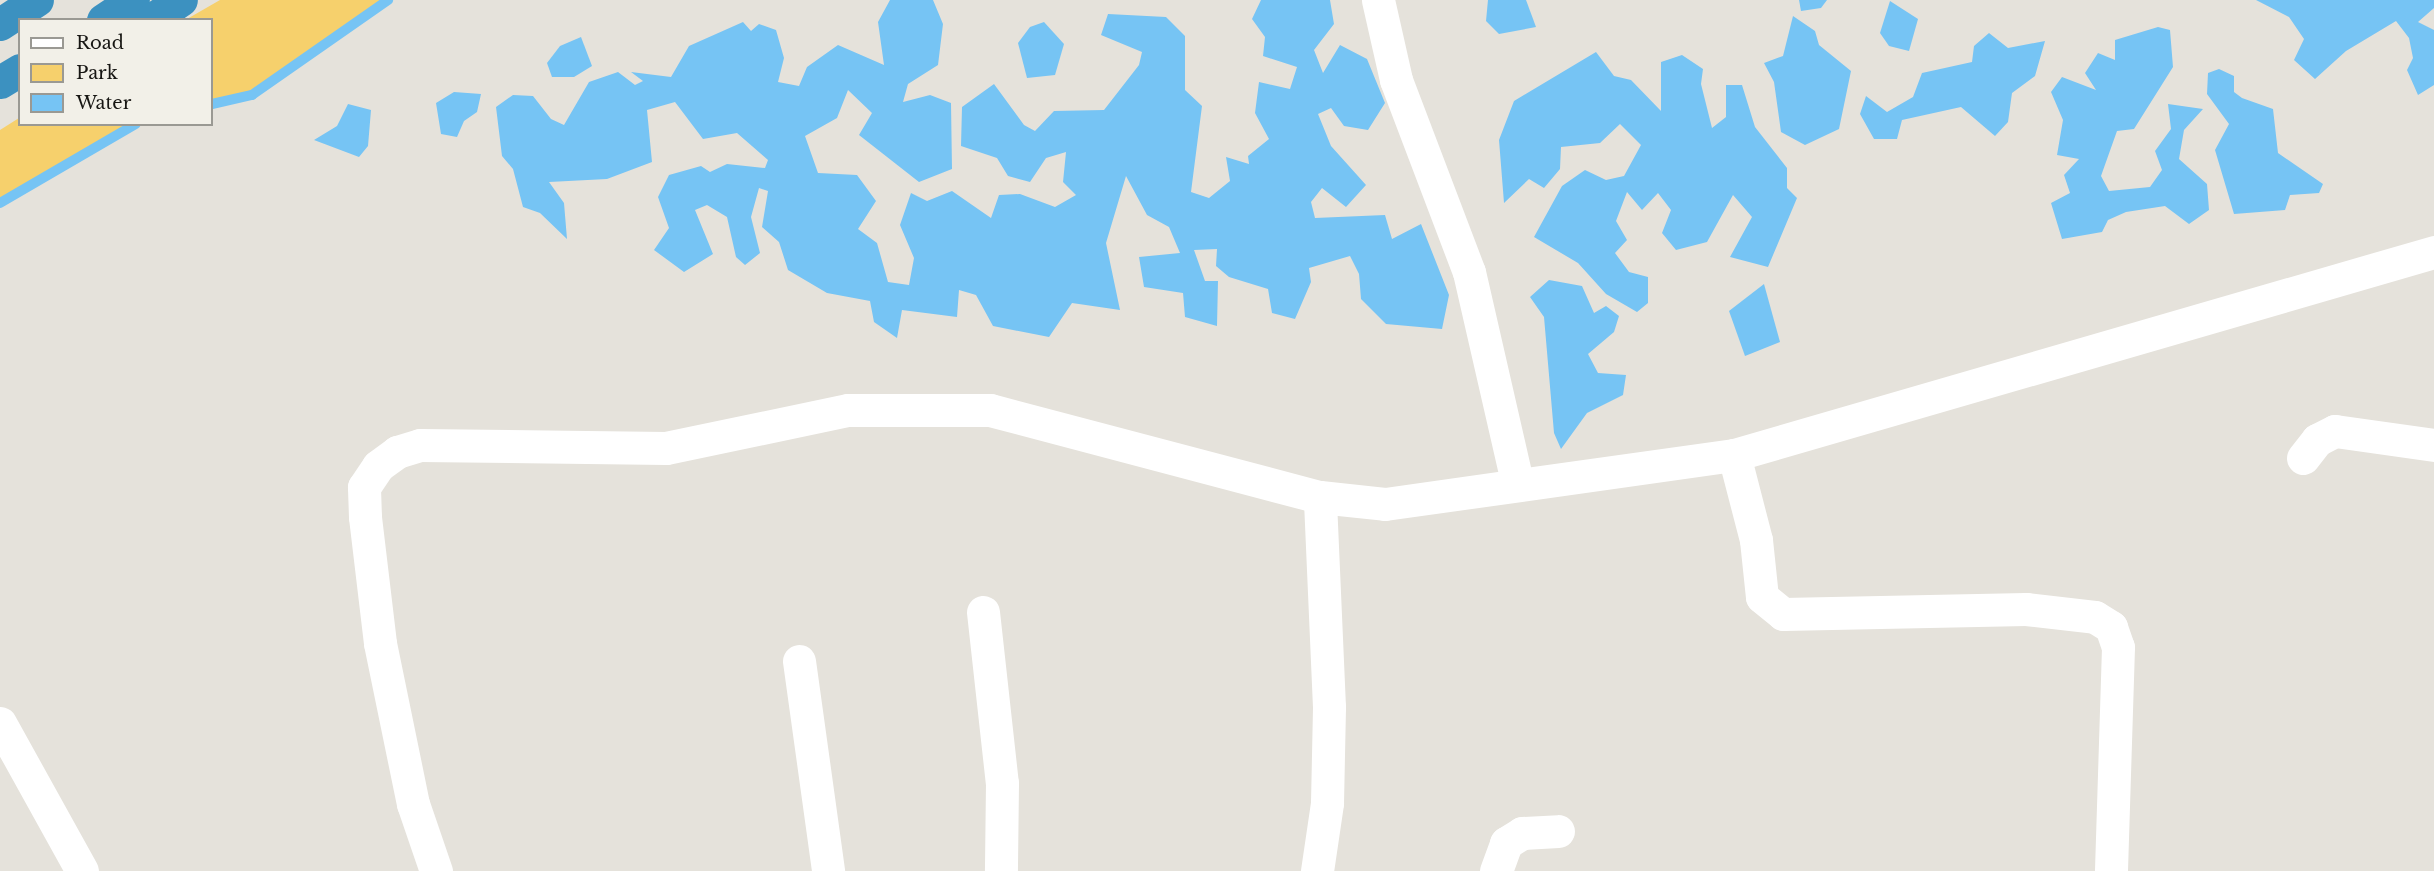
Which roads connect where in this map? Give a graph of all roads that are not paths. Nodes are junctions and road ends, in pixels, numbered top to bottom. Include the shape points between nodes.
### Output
1 (37, 0) edge
2 (133, 0) edge
3 (181, 0) edge
4 (1378, 0) edge
5 (106, 18) edge
6 (154, 18) edge
7 (0, 24) edge
8 (18, 71) edge
9 (0, 82) edge
10 (2434, 252) edge
11 (2434, 445) edge
12 (1734, 455) junction
13 (2303, 458) dead end
14 (1517, 482) junction
15 (1320, 497) junction
16 (983, 612) dead end
17 (799, 661) dead end
18 (0, 723) edge
19 (1558, 831) dead end
20 (82, 871) edge
21 (436, 871) edge
22 (828, 871) edge
23 (1000, 871) edge
24 (1317, 871) edge
25 (1496, 871) edge
26 (2111, 871) edge

1 - 7 highway
2 - 5 highway
3 - 6 highway
4 - 14 street via 1396,80 1469,272
8 - 9 highway
10 - 12 street
11 - 13 street via 2335,431 2317,440
12 - 14 street
12 - 26 street via 1756,540 1762,597 1783,614 2026,609 2095,617 2110,627 2118,647
14 - 15 street via 1385,504
15 - 21 street via 990,410 848,410 666,448 431,445 397,452 364,487 365,517 399,735 413,804
15 - 24 street via 1329,707 1327,802
16 - 23 street via 1002,783
17 - 22 street
18 - 20 street
19 - 25 street via 1522,833 1506,843

